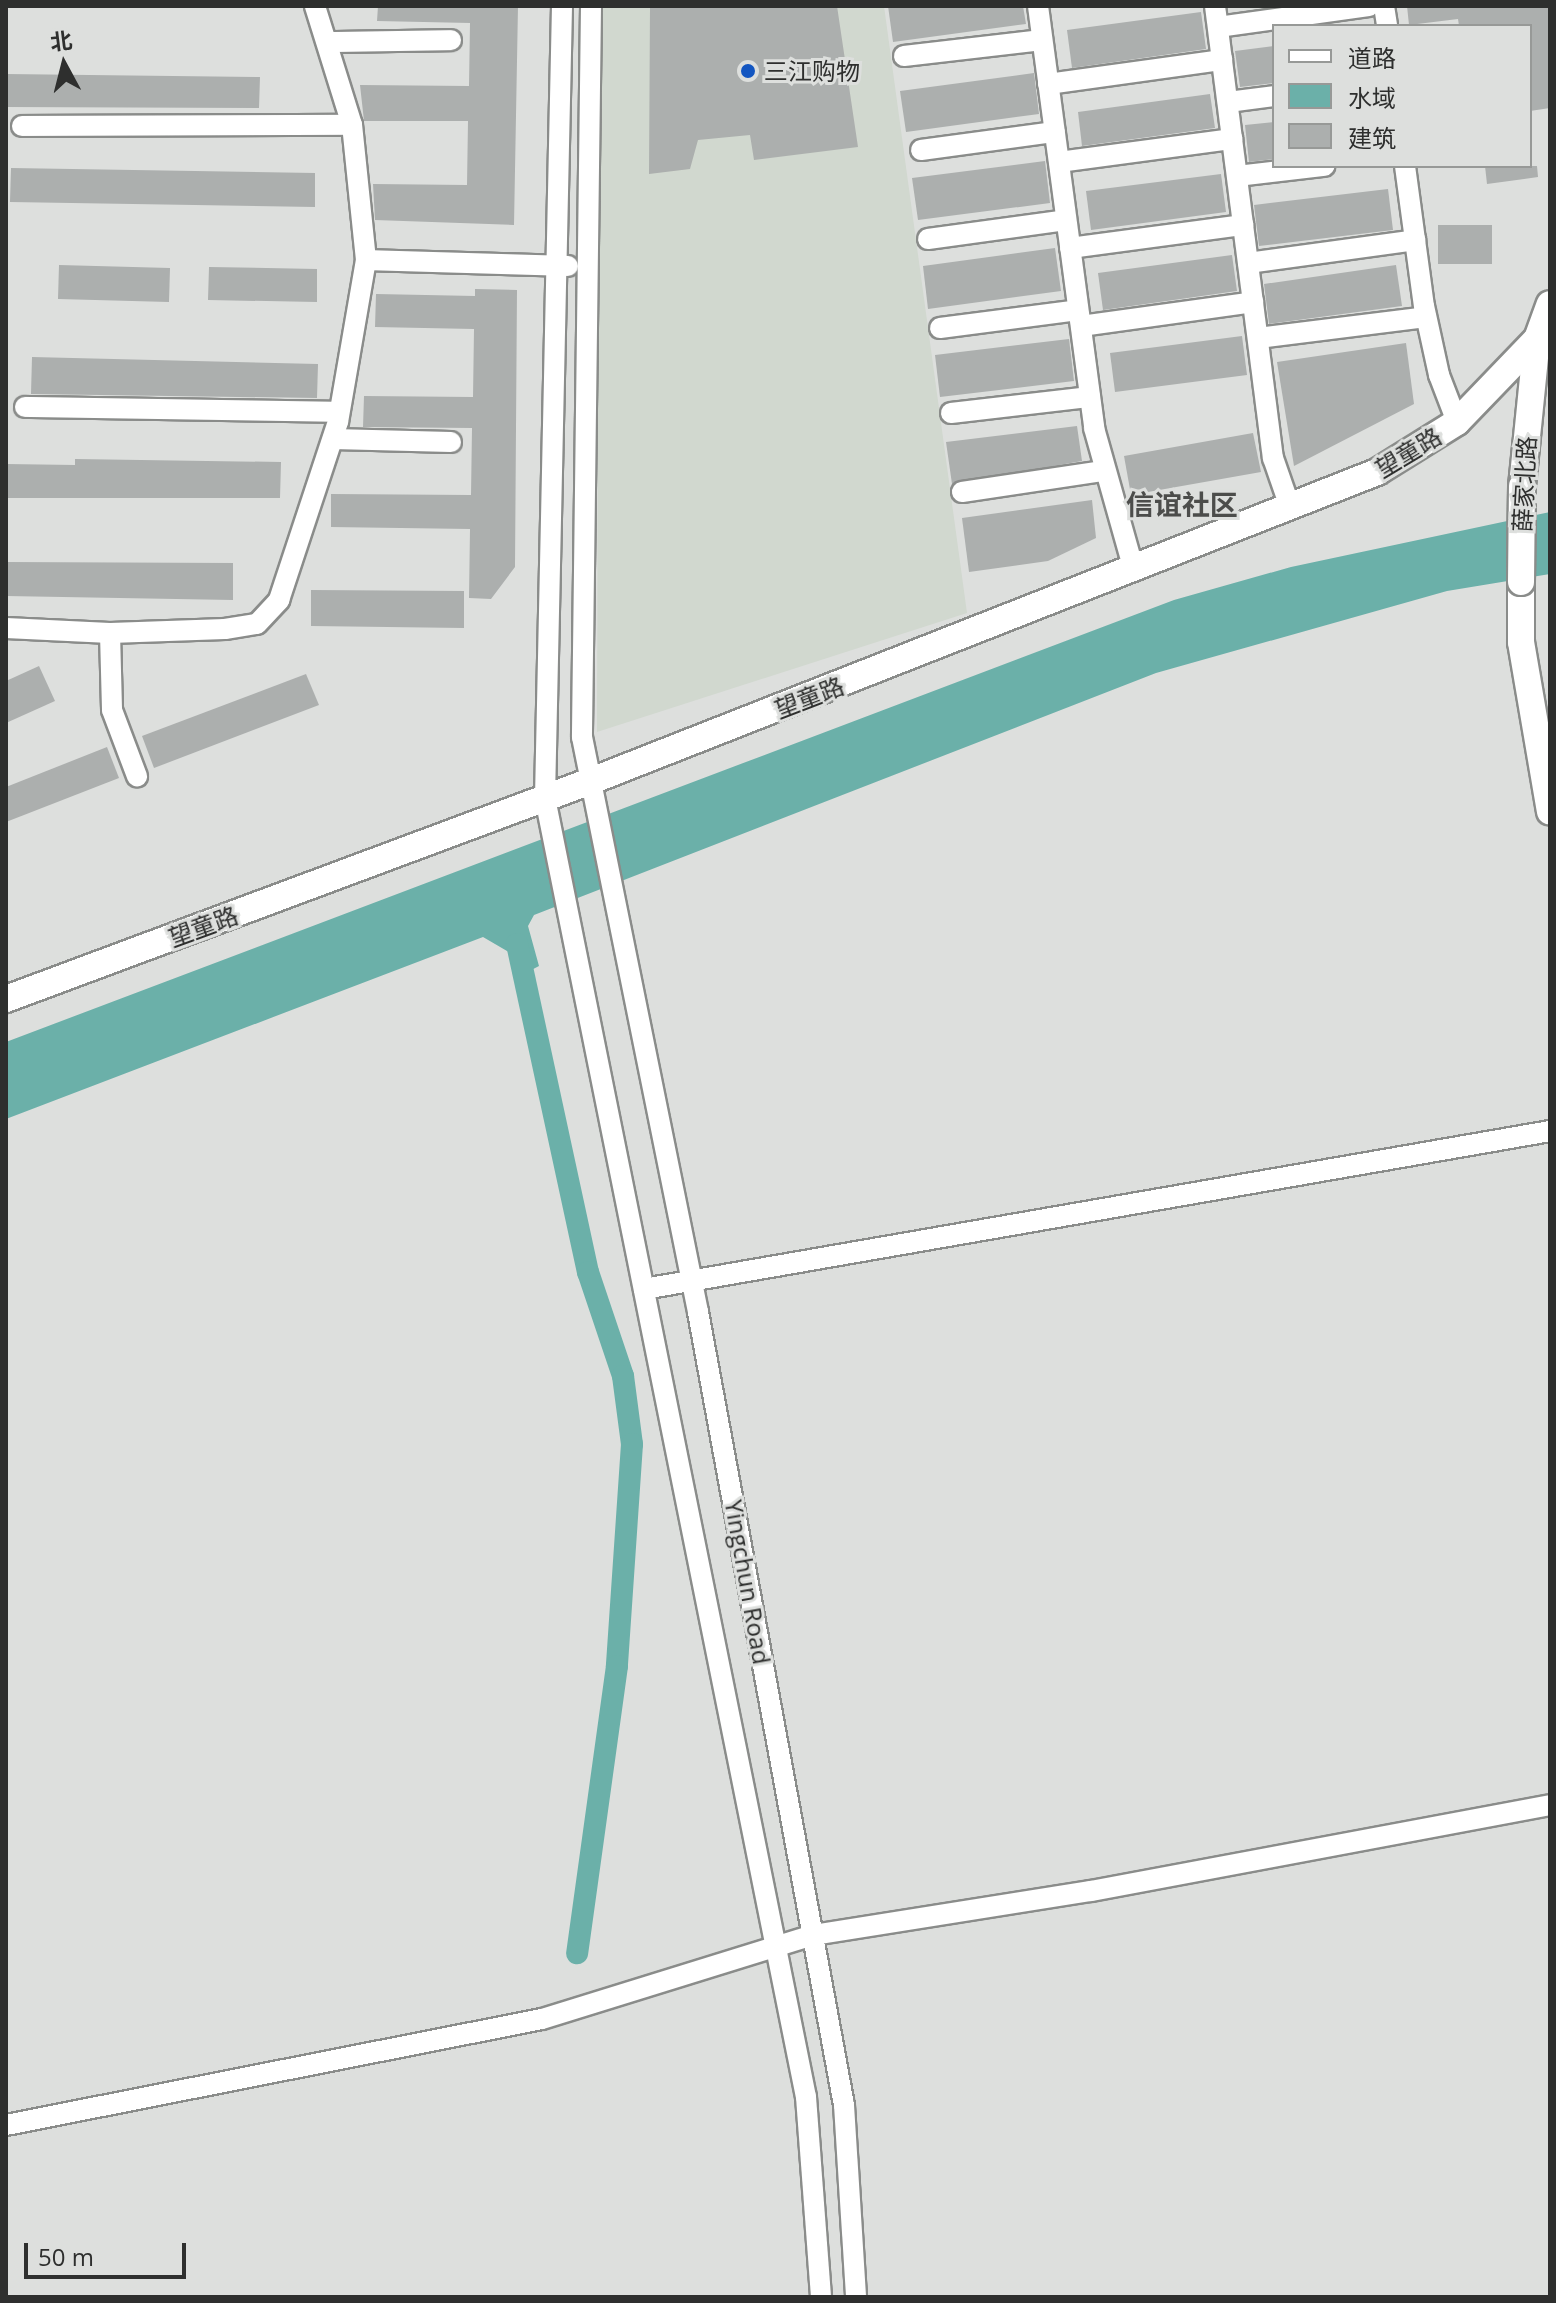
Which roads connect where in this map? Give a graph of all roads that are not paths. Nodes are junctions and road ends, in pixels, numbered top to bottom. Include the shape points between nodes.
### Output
1 (315, 6) edge
2 (562, 6) edge
3 (591, 6) edge
4 (1038, 6) edge
5 (1369, 6) edge
6 (1216, 16) edge
7 (451, 40) dead end
8 (1042, 40) junction
9 (329, 42) junction
10 (904, 56) dead end
11 (1222, 60) junction
12 (1048, 84) junction
13 (1272, 96) edge
14 (1228, 102) junction
15 (352, 125) junction
16 (22, 126) dead end
17 (1055, 132) junction
18 (1232, 139) junction
19 (921, 150) dead end
20 (1059, 162) junction
21 (1307, 168) edge
22 (1405, 168) edge
23 (1237, 176) junction
24 (1066, 220) junction
25 (1243, 225) junction
26 (928, 239) dead end
27 (1415, 240) junction
28 (1070, 248) junction
29 (366, 260) junction
30 (1248, 263) junction
31 (555, 265) junction
32 (584, 267) junction
33 (1253, 302) junction
34 (1550, 304) edge
35 (1426, 317) junction
36 (1079, 318) junction
37 (940, 328) dead end
38 (1258, 338) junction
39 (1537, 339) junction
40 (1090, 397) junction
41 (25, 407) dead end
42 (339, 412) junction
43 (951, 413) dead end
44 (1457, 422) junction
45 (333, 439) junction
46 (451, 442) dead end
47 (1103, 471) junction
48 (962, 492) dead end
49 (1290, 507) junction
50 (1134, 570) junction
51 (8, 632) edge
52 (110, 633) junction
53 (137, 776) dead end
54 (591, 781) junction
55 (545, 798) junction
56 (1550, 812) edge
57 (6, 999) edge
58 (1550, 1131) edge
59 (692, 1283) junction
60 (644, 1289) junction
61 (1550, 1805) edge
62 (813, 1935) junction
63 (777, 1949) junction
64 (6, 2125) edge
65 (821, 2297) edge
66 (856, 2297) edge

1 - 9 street
2 - 31 street, Yingchun Road
3 - 32 street, Yingchun Road
4 - 8 street
5 - 6 street
6 - 11 street
7 - 9 street
8 - 10 street
8 - 12 street
9 - 15 street
11 - 12 street
11 - 14 street
12 - 17 street
13 - 14 street
14 - 18 street
15 - 16 street
15 - 29 street
17 - 19 street
17 - 20 street
18 - 20 street
18 - 23 street
20 - 24 street
21 - 23 street
22 - 27 street
23 - 25 street
24 - 26 street
24 - 28 street
25 - 28 street
25 - 30 street
27 - 30 street
27 - 35 street
28 - 36 street
29 - 31 street
29 - 42 street
30 - 33 street
31 - 32 street
31 - 55 street, Yingchun Road
32 - 54 street, Yingchun Road via 582,737
33 - 36 street
33 - 38 street
34 - 39 main road, 望童路
35 - 38 street
35 - 44 street
36 - 37 street
36 - 40 street
38 - 49 street via 1273,458
39 - 44 main road, 望童路
39 - 56 main road, 薛家北路, bridge via 1522,486 1521,642
40 - 43 street
40 - 47 street
41 - 42 street
42 - 45 street
44 - 49 main road, 望童路 via 1377,472
45 - 46 street
45 - 52 street via 292,572 279,600 257,624
47 - 48 street
47 - 50 street
49 - 50 main road, 望童路
50 - 54 main road, 望童路
51 - 52 street
52 - 53 street via 112,710
54 - 55 main road, 望童路
54 - 59 street, Yingchun Road
55 - 57 main road, 望童路
55 - 60 street, Yingchun Road
58 - 59 street
59 - 60 street
59 - 62 street, Yingchun Road
60 - 63 street, Yingchun Road
61 - 62 street via 1091,1891
62 - 63 street
62 - 66 street, Yingchun Road via 844,2105
63 - 64 street via 542,2019
63 - 65 street, Yingchun Road via 806,2097

